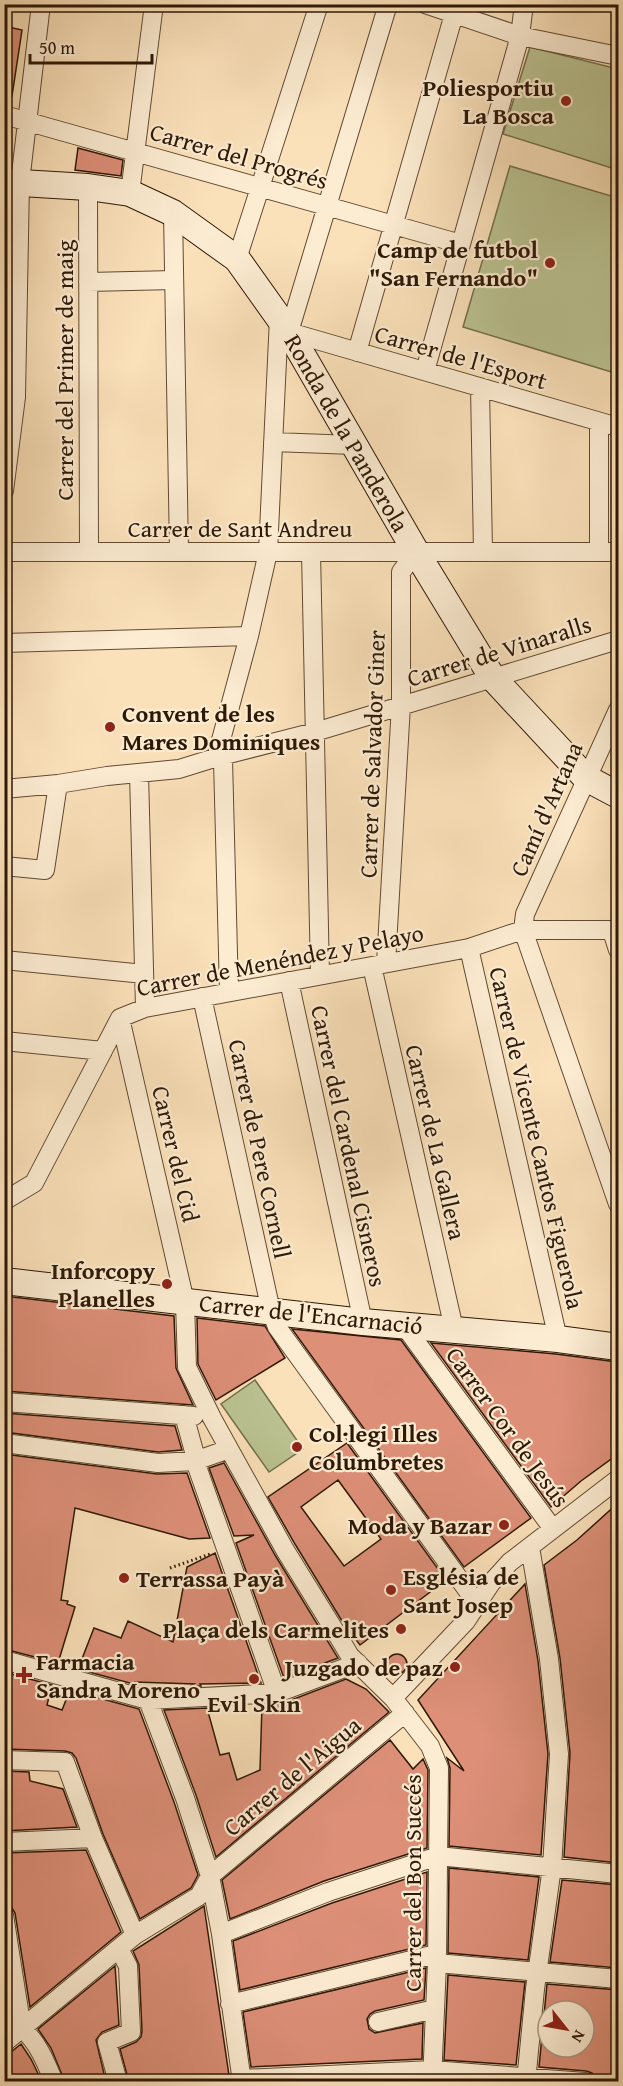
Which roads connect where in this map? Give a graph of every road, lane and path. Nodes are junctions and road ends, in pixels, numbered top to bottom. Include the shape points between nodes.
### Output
1 (41, 4) edge
2 (154, 4) edge
3 (319, 4) edge
4 (388, 4) edge
5 (425, 4) edge
6 (524, 4) edge
7 (454, 14) junction
8 (520, 36) junction
9 (618, 56) edge
10 (4, 115) edge
11 (27, 121) junction
12 (135, 152) junction
13 (12, 182) edge
14 (88, 187) junction
15 (260, 187) junction
16 (130, 193) junction
17 (327, 206) junction
18 (172, 213) junction
19 (393, 225) junction
20 (461, 244) junction
21 (237, 259) junction
22 (174, 280) junction
23 (88, 282) junction
24 (11, 316) edge
25 (284, 325) junction
26 (357, 352) junction
27 (425, 371) junction
28 (480, 387) junction
29 (10, 398) edge
30 (599, 422) junction
31 (618, 427) edge
32 (273, 442) junction
33 (354, 445) junction
34 (4, 491) edge
35 (4, 552) edge
36 (89, 552) junction
37 (179, 552) junction
38 (268, 552) junction
39 (311, 552) junction
40 (416, 552) junction
41 (483, 552) junction
42 (599, 552) junction
43 (618, 552) edge
44 (249, 636) junction
45 (618, 640) edge
46 (4, 643) edge
47 (492, 677) junction
48 (401, 705) junction
49 (618, 710) edge
50 (315, 732) junction
51 (221, 756) junction
52 (140, 772) junction
53 (586, 778) junction
54 (58, 784) junction
55 (4, 789) edge
56 (618, 795) edge
57 (4, 866) edge
58 (523, 930) junction
59 (615, 930) edge
60 (469, 948) junction
61 (618, 950) edge
62 (4, 960) edge
63 (379, 964) junction
64 (144, 974) junction
65 (320, 975) junction
66 (289, 981) junction
67 (229, 992) junction
68 (202, 997) junction
69 (145, 1008) junction
70 (120, 1018) junction
71 (4, 1041) edge
72 (103, 1051) junction
73 (4, 1202) edge
74 (618, 1204) edge
75 (4, 1281) edge
76 (185, 1302) junction
77 (271, 1311) junction
78 (363, 1322) junction
79 (403, 1324) junction
80 (454, 1329) junction
81 (558, 1339) junction
82 (618, 1347) edge
83 (4, 1402) edge
84 (184, 1415) junction
85 (212, 1418) junction
86 (4, 1443) edge
87 (229, 1449) junction
88 (195, 1461) junction
89 (618, 1479) edge
90 (553, 1529) junction
91 (530, 1547) junction
92 (226, 1550) junction
93 (170, 1568) dead end
94 (478, 1605) junction
95 (4, 1660) edge
96 (358, 1663) junction
97 (277, 1693) junction
98 (393, 1698) junction
99 (148, 1700) junction
100 (405, 1713) junction
101 (4, 1760) edge
102 (93, 1838) junction
103 (4, 1842) edge
104 (438, 1856) junction
105 (552, 1867) junction
106 (618, 1874) edge
107 (210, 1876) junction
108 (4, 1915) edge
109 (221, 1934) junction
110 (135, 1935) junction
111 (119, 1949) junction
112 (436, 1958) junction
113 (538, 1972) junction
114 (618, 1979) edge
115 (230, 2004) junction
116 (435, 2009) junction
117 (378, 2022) dead end
118 (22, 2029) junction
119 (4, 2043) edge
120 (432, 2076) edge
121 (241, 2080) edge
122 (526, 2080) edge
123 (54, 2082) edge
124 (118, 2082) edge
125 (585, 2082) edge

1 - 11 street
2 - 12 street
3 - 15 street
4 - 17 street
5 - 7 street
6 - 8 street
7 - 8 street
7 - 19 street
8 - 9 street
8 - 20 street
10 - 11 street, Carrer del Progrés
11 - 12 street, Carrer del Progrés
11 - 13 street
12 - 15 street, Carrer del Progrés
12 - 16 street
13 - 14 street, Ronda de la Panderola
13 - 24 street
14 - 16 street, Ronda de la Panderola
14 - 23 street, Carrer del Primer de maig
15 - 17 street, Carrer del Progrés
15 - 21 street
16 - 18 street, Ronda de la Panderola
17 - 19 street, Carrer del Progrés
17 - 25 street
18 - 21 street, Ronda de la Panderola
18 - 22 street
19 - 20 street, Carrer del Progrés
19 - 26 street
20 - 27 street
21 - 25 street, Ronda de la Panderola
22 - 23 street
22 - 37 street
23 - 36 street, Carrer del Primer de maig
24 - 29 street
25 - 26 street, Carrer de l'Esport
25 - 32 street
25 - 33 street, Ronda de la Panderola
26 - 27 street, Carrer de l'Esport
27 - 28 street, Carrer de l'Esport
28 - 30 street, Carrer de l'Esport
28 - 41 street
29 - 34 street
30 - 31 street, Carrer de l'Esport
30 - 42 street
32 - 33 street
32 - 38 street
33 - 40 street, Ronda de la Panderola
35 - 36 street, Carrer de Sant Andreu
36 - 37 street, Carrer de Sant Andreu
37 - 38 street, Carrer de Sant Andreu
38 - 39 street, Carrer de Sant Andreu
38 - 44 street
39 - 40 street, Carrer de Sant Andreu
39 - 50 street
40 - 41 street, Carrer de Sant Andreu
40 - 47 street, Ronda de la Panderola
40 - 48 street, Carrer de Salvador Giner via 401,572
41 - 42 street, Carrer de Sant Andreu
42 - 43 street, Carrer de Sant Andreu
44 - 46 street
44 - 51 street via 218,751
45 - 47 street, Carrer de Vinaralls
47 - 48 street, Carrer de Vinaralls
47 - 53 street, Ronda de la Panderola
48 - 50 street, Carrer de Vinaralls
48 - 63 street, Carrer de Salvador Giner
49 - 53 street, Camí d'Artana
50 - 51 street, Carrer de Vinaralls
50 - 65 street
51 - 52 street, Carrer de Vinaralls via 179,769
51 - 67 street
52 - 54 street, Carrer de Vinaralls
52 - 64 street
53 - 56 street, Ronda de la Panderola
53 - 58 street, Camí d'Artana via 525,914
54 - 55 street, Carrer de Vinaralls
54 - 57 street via 45,870
58 - 59 street, Carrer de Menéndez y Pelayo
58 - 60 street, Carrer de Menéndez y Pelayo
58 - 74 street
59 - 61 street
60 - 63 street, Carrer de Menéndez y Pelayo
60 - 81 street, Carrer de Vicente Cantos Figuerola
62 - 64 street
63 - 65 street, Carrer de Menéndez y Pelayo
63 - 80 street, Carrer de La Gallera
64 - 69 street
65 - 66 street, Carrer de Menéndez y Pelayo
66 - 67 street, Carrer de Menéndez y Pelayo
66 - 78 street, Carrer del Cardenal Cisneros
67 - 68 street, Carrer de Menéndez y Pelayo
68 - 69 street, Carrer de Menéndez y Pelayo
68 - 77 street, Carrer de Pere Cornell
69 - 70 street, Carrer de Menéndez y Pelayo
70 - 72 street, Carrer de Menéndez y Pelayo
70 - 76 street, Carrer del Cid
71 - 72 street
72 - 73 street, Carrer de Menéndez y Pelayo via 34,1182
75 - 76 street, Carrer de l'Encarnació
76 - 77 street, Carrer de l'Encarnació
76 - 85 street, Carrer del Cid via 187,1367
77 - 78 street, Carrer de l'Encarnació
77 - 94 street, Carrer de Pere Cornell via 277,1327
78 - 79 street, Carrer de l'Encarnació
79 - 80 street, Carrer de l'Encarnació
79 - 90 street, Carrer Cor de Jesús
80 - 81 street, Carrer de l'Encarnació
81 - 82 street, Carrer de l'Encarnació
83 - 84 street
84 - 85 street
84 - 88 street
85 - 87 street, Carrer del Cid
86 - 88 street via 158,1463
87 - 88 street
87 - 96 street, Carrer del Bon Succés via 302,1578
88 - 92 street
89 - 90 street
90 - 91 street
91 - 94 street via 491,1583
91 - 105 street via 549,1659 559,1754
92 - 93 path
92 - 97 street
94 - 98 street
95 - 99 street
96 - 97 street
96 - 98 street, Carrer del Bon Succés
97 - 99 street
98 - 100 street, Carrer del Bon Succés
99 - 107 street
100 - 104 street, Carrer del Bon Succés via 430,1746 439,1768
100 - 107 street, Carrer de l'Aigua
101 - 102 street via 64,1762
102 - 103 street
102 - 110 street
104 - 105 street
104 - 109 street via 328,1892
104 - 112 street, Carrer del Bon Succés
105 - 106 street
105 - 113 street
107 - 109 street
107 - 110 street, Carrer de l'Aigua via 199,1896
108 - 118 street
109 - 115 street
110 - 111 street, Carrer de l'Aigua
111 - 118 street, Carrer de l'Aigua
111 - 124 street via 128,1966 131,2032 107,2042
112 - 113 street
112 - 115 street
112 - 116 street, Carrer del Bon Succés
113 - 114 street
113 - 122 street
115 - 121 street
116 - 117 street
116 - 120 street, Carrer del Bon Succés
118 - 119 street, Carrer de l'Aigua
118 - 123 street
120 - 121 street
120 - 122 street
122 - 125 street

